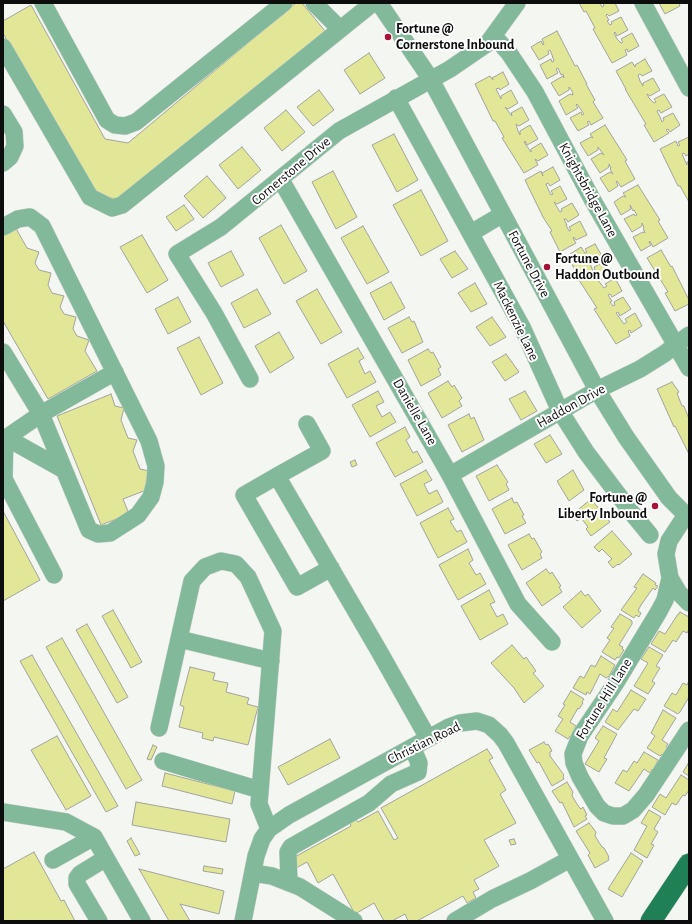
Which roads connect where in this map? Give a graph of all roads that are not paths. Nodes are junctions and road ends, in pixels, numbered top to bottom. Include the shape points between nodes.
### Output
1 (42, 3) edge
2 (284, 3) edge
3 (314, 3) edge
4 (373, 3) edge
5 (379, 3) edge
6 (517, 3) edge
7 (643, 3) edge
8 (340, 29) junction
9 (494, 36) junction
10 (3, 46) edge
11 (430, 78) junction
12 (689, 88) edge
13 (396, 98) junction
14 (3, 114) edge
15 (3, 163) edge
16 (281, 180) junction
17 (503, 214) junction
18 (3, 227) edge
19 (471, 233) junction
20 (683, 340) edge
21 (3, 352) edge
22 (689, 368) edge
23 (115, 372) junction
24 (250, 379) dead end
25 (597, 390) junction
26 (560, 411) junction
27 (41, 414) junction
28 (307, 424) dead end
29 (4, 437) edge
30 (64, 470) junction
31 (450, 475) junction
32 (277, 476) junction
33 (687, 516) edge
34 (650, 535) dead end
35 (331, 568) junction
36 (54, 575) dead end
37 (670, 578) junction
38 (689, 603) edge
39 (179, 639) junction
40 (552, 642) dead end
41 (271, 661) junction
42 (159, 728) dead end
43 (689, 730) edge
44 (428, 738) junction
45 (412, 747) junction
46 (164, 761) dead end
47 (260, 790) junction
48 (3, 812) edge
49 (269, 829) junction
50 (94, 837) junction
51 (106, 858) junction
52 (570, 859) junction
53 (53, 860) dead end
54 (689, 864) edge
55 (253, 873) junction
56 (289, 883) junction
57 (99, 921) edge
58 (142, 921) edge
59 (243, 921) edge
60 (354, 921) edge
61 (455, 921) edge
62 (605, 921) edge
63 (651, 921) edge

1 - 2 street via 107,120 115,125 125,126 136,122
3 - 8 street
4 - 8 street
5 - 11 street, Fortune Drive
6 - 9 street, Cornerstone Drive
7 - 12 street
8 - 10 street via 122,205 112,208 90,197
9 - 11 street, Cornerstone Drive via 467,58
9 - 20 street, Knightsbridge Lane via 509,53 535,92 592,199
11 - 13 street, Cornerstone Drive
11 - 17 street, Fortune Drive
13 - 16 street, Cornerstone Drive via 339,131
13 - 19 street, Mackenzie Lane
14 - 15 street via 14,132 15,146 10,157
16 - 24 street, Cornerstone Drive via 221,227 178,254
16 - 31 street, Danielle Lane
17 - 19 street
17 - 25 street, Fortune Drive
18 - 23 street via 18,219 30,217 42,226
19 - 26 street, Mackenzie Lane via 522,327
20 - 22 street, Knightsbridge Lane
20 - 25 street, Haddon Drive via 640,369
21 - 27 street
23 - 27 street
23 - 30 street via 149,441 156,466 151,497 138,515 110,533 98,534 89,530
25 - 26 street, Haddon Drive
25 - 33 street, Fortune Drive via 647,470
26 - 31 street, Haddon Drive
26 - 34 street, Mackenzie Lane via 586,452
27 - 29 street
27 - 30 street
28 - 32 street via 322,451
29 - 30 street
29 - 36 street via 4,479
31 - 40 street, Danielle Lane via 518,604
32 - 35 street
32 - 35 street via 244,495 297,587
33 - 37 street, Fortune Hill Lane via 669,541 666,554
35 - 44 street
37 - 38 street, Fortune Hill Lane
37 - 43 street, Fortune Hill Lane via 665,600 658,613 580,736 573,754 574,763 597,806 604,813 623,816 633,810 646,795
39 - 41 street
39 - 41 street via 192,581 205,567 221,561 236,564 248,577 273,631
39 - 42 street
41 - 47 street
44 - 45 street, Christian Road
44 - 52 street, Christian Road via 460,723 477,721 489,725 506,743
45 - 49 street, Christian Road via 289,815
45 - 56 street via 419,763 418,772 391,784 369,803 291,847 288,852
46 - 47 street
47 - 49 street via 259,804
48 - 50 street via 66,822
49 - 55 street, Christian Road via 262,839
50 - 51 street
50 - 53 street
51 - 57 street via 77,878 77,884
51 - 58 street
52 - 61 street
52 - 62 street, Christian Road
54 - 63 main road
55 - 56 street via 272,876
55 - 59 street, Christian Road
56 - 60 street via 300,887

